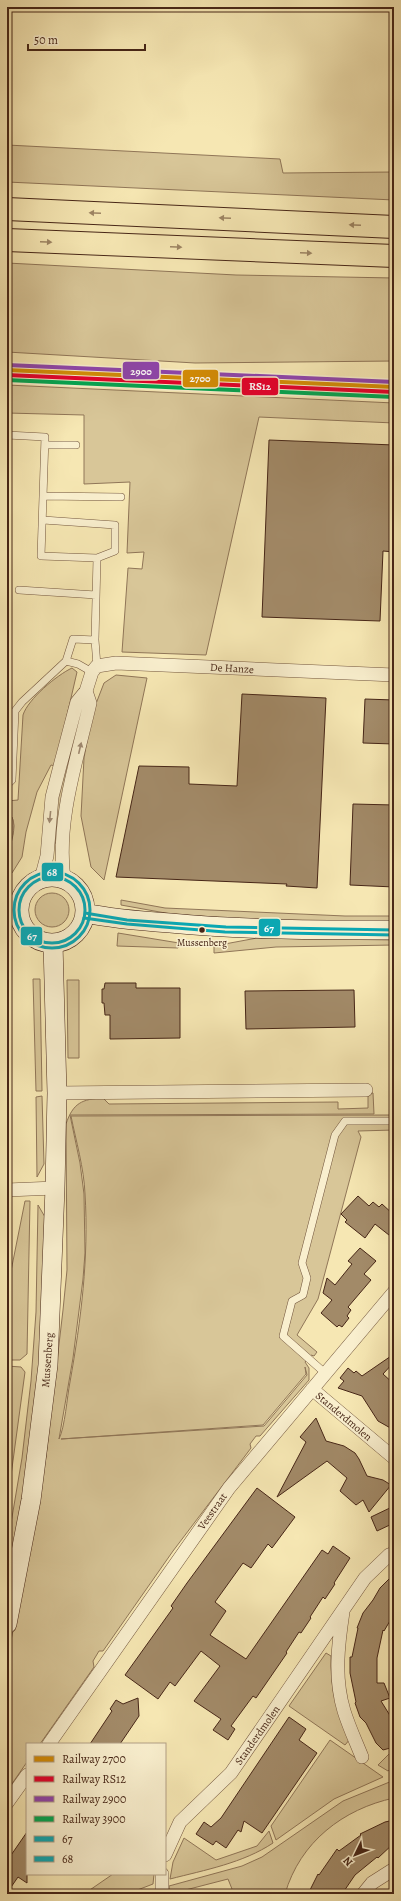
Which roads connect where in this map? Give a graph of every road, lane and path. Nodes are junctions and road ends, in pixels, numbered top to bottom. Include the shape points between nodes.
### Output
1 (7, 209) edge
2 (394, 227) edge
3 (7, 240) edge
4 (394, 256) edge
5 (7, 435) edge
6 (45, 445) junction
7 (76, 445) dead end
8 (43, 496) junction
9 (121, 497) dead end
10 (43, 520) junction
11 (96, 558) junction
12 (19, 590) dead end
13 (96, 595) junction
14 (95, 640) junction
15 (66, 661) junction
16 (95, 669) junction
17 (394, 675) edge
18 (86, 690) junction
19 (7, 785) edge
20 (40, 879) junction
21 (64, 879) junction
22 (86, 913) junction
23 (13, 914) edge
24 (394, 930) edge
25 (53, 943) junction
26 (366, 1090) dead end
27 (57, 1093) junction
28 (394, 1121) edge
29 (55, 1188) junction
30 (7, 1190) edge
31 (394, 1292) edge
32 (325, 1373) junction
33 (312, 1389) junction
34 (394, 1458) edge
35 (394, 1553) edge
36 (344, 1609) junction
37 (7, 1624) edge
38 (50, 1743) edge
39 (362, 1757) dead end
40 (26, 1776) edge
41 (7, 1803) edge
42 (166, 1853) edge
43 (394, 1869) edge
44 (162, 1875) edge
45 (162, 1894) edge
46 (363, 1894) edge

2 -> 1 highway
3 -> 4 highway
5 - 6 lane via 45,437
6 - 7 lane
6 - 8 lane
8 - 9 lane
8 - 10 lane
10 - 11 lane via 41,556
10 - 11 lane via 115,525 115,551
11 - 13 lane
12 - 13 lane
13 - 14 lane
14 - 15 lane via 73,639
14 - 16 lane
15 - 16 lane
15 - 19 lane via 15,711 12,780
16 - 17 street, De Hanze via 116,663
16 - 18 street
18 -> 20 street via 77,702 55,785 47,856
21 -> 18 street via 61,857 66,806 90,703
20 - 21 street
20 - 23 street via 23,895
21 - 22 street via 80,892 85,902
22 - 24 street via 106,918 208,926
22 - 25 street via 83,924 76,934 64,941
23 - 25 street via 37,940
25 - 27 street, Mussenberg
26 - 27 street
27 - 29 street, Mussenberg
28 - 32 lane via 345,1121 335,1135 302,1263 307,1278 303,1295 292,1301 283,1336
29 - 30 street
29 - 37 street, Mussenberg via 48,1365 31,1500
31 - 32 street, Veestraat
32 - 33 street, Veestraat
33 - 34 street, Standerdmolen
33 - 38 street, Veestraat via 229,1488
35 - 36 street, Standerdmolen via 365,1578
36 - 39 street, Standerdmolen via 338,1648 338,1687 344,1711
36 - 42 street, Standerdmolen via 231,1773 180,1822
40 - 41 street
43 - 46 street via 372,1883
44 - 45 street

